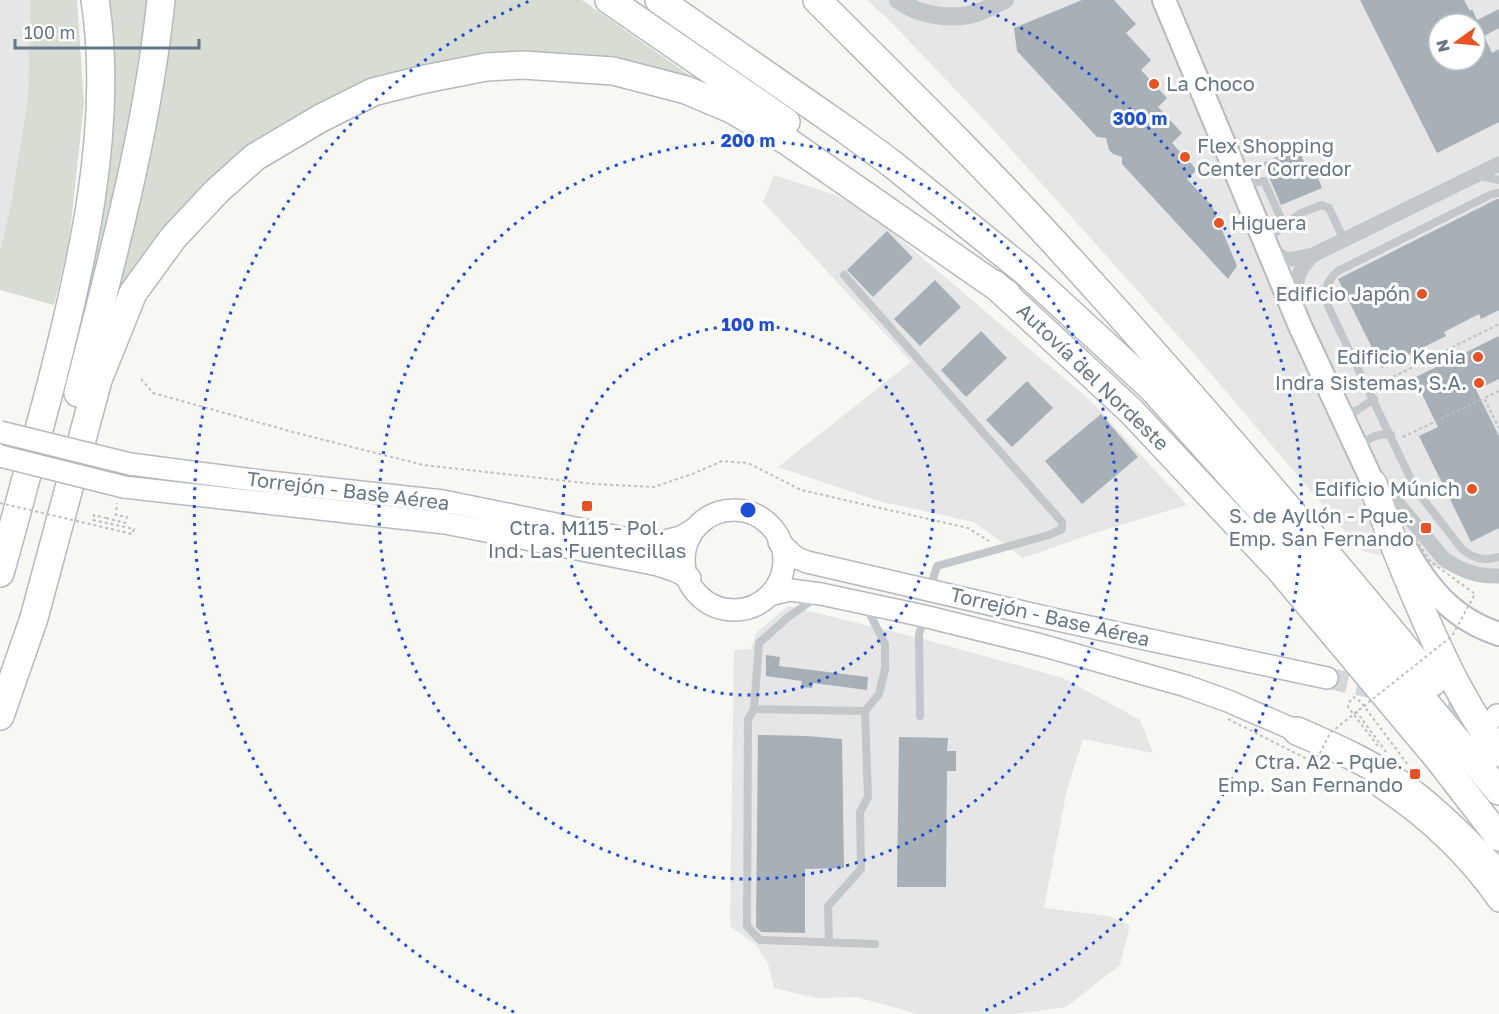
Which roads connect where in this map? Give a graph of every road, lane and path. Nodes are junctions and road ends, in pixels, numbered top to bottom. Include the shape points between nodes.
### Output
1 (95, 0) edge
2 (161, 0) edge
3 (609, 0) edge
4 (659, 0) edge
5 (687, 0) edge
6 (817, 0) edge
7 (898, 0) edge
8 (1005, 0) edge
9 (1154, 0) edge
10 (1164, 0) edge
11 (846, 130) junction
12 (1499, 164) edge
13 (1476, 175) junction
14 (1499, 180) edge
15 (1241, 185) junction
16 (1499, 193) edge
17 (1284, 225) junction
18 (1344, 240) junction
19 (1267, 246) junction
20 (1313, 255) junction
21 (844, 275) dead end
22 (1006, 294) junction
23 (1499, 324) edge
24 (1300, 326) junction
25 (141, 379) dead end
26 (1369, 388) junction
27 (1499, 391) edge
28 (1484, 398) junction
29 (1374, 399) junction
30 (1339, 411) junction
31 (1497, 420) edge
32 (1499, 428) edge
33 (0, 432) edge
34 (1393, 438) junction
35 (0, 456) edge
36 (1364, 467) junction
37 (125, 488) junction
38 (0, 502) edge
39 (694, 528) junction
40 (1411, 532) dead end
41 (779, 542) junction
42 (1002, 548) junction
43 (1499, 557) edge
44 (0, 573) edge
45 (1499, 576) edge
46 (690, 578) junction
47 (930, 590) junction
48 (773, 594) junction
49 (821, 594) junction
50 (865, 604) junction
51 (924, 616) junction
52 (1499, 633) edge
53 (1327, 678) tunnel mouth
54 (754, 709) junction
55 (866, 711) junction
56 (1356, 711) junction
57 (0, 716) edge
58 (920, 716) dead end
59 (1228, 719) dead end
60 (1297, 731) junction
61 (1499, 753) edge
62 (1499, 762) edge
63 (1408, 765) dead end
64 (1499, 791) edge
65 (1499, 837) edge
66 (1499, 875) edge
67 (1499, 901) edge
68 (829, 942) junction
69 (874, 944) dead end

1 - 44 highway via 101,81 88,221 66,326
2 - 57 highway via 147,104 128,197 20,615
3 - 22 highway, Autovía del Nordeste via 873,185
4 - 11 highway, Autovía del Nordeste
5 - 11 highway via 766,57
6 - 62 highway via 1060,249 1320,544
7 - 8 street via 906,6 950,17 977,13
9 - 19 street via 1251,228
10 - 15 main road
11 - 64 highway, Autovía del Nordeste via 1026,272 1152,388 1311,565
12 - 13 street
13 - 14 lane
13 - 18 street
15 - 17 lane via 1264,181
15 - 19 main road
16 - 26 lane via 1338,270 1329,278 1325,293 1329,308
17 - 18 lane via 1322,205 1329,208
17 - 19 lane
18 - 20 street
19 - 20 street via 1287,260
19 - 24 main road
20 - 24 street via 1298,277
21 - 42 lane via 1062,522 1062,529
22 - 57 highway via 787,141 731,109 686,90 613,71 523,65 486,67 373,92 255,157 173,238 133,293 98,380 34,618
22 - 65 highway, Autovía del Nordeste via 1131,411 1282,572
23 - 26 path
24 - 30 main road
25 - 42 path via 153,393 423,465 654,487 722,461 748,463 801,490 968,528
26 - 29 lane
27 - 28 path
28 - 31 path
28 - 34 path
29 - 30 lane via 1356,411
29 - 34 lane
30 - 36 main road
31 - 32 path
33 - 39 main road, Torrejón - Base Aérea, bridge via 130,464 443,501 624,538 661,542 681,537
34 - 36 lane via 1377,435 1363,444
34 - 43 lane via 1416,490 1462,549 1478,559
35 - 37 main road, Torrejón - Base Aérea, bridge
36 - 45 street via 1443,558 1467,571
36 - 52 main road via 1432,591 1470,622
36 - 61 highway via 1452,680
37 - 38 path, bridge via 125,495 118,493 116,515 127,518 125,523 94,515 93,520 134,529 132,534
37 - 46 main road, Torrejón - Base Aérea via 445,523 658,565
39 - 41 main road via 713,513 738,509 762,519
39 - 46 main road via 684,553
40 - 56 path, bridge via 1430,561 1475,594 1452,636
41 - 47 main road, Torrejón - Base Aérea via 807,562
41 - 48 main road via 782,574
42 - 47 lane via 937,566
46 - 48 main road via 700,596 717,607 746,609
47 - 53 main road, Torrejón - Base Aérea
48 - 49 main road, Torrejón - Base Aérea via 790,590
49 - 50 main road, Torrejón - Base Aérea
49 - 54 lane via 759,643
50 - 51 main road, Torrejón - Base Aérea
50 - 55 lane via 885,644 879,694
51 - 58 lane via 919,634
51 - 60 main road, Torrejón - Base Aérea via 1185,686
54 - 55 lane
54 - 68 lane via 748,719 747,926 760,940
55 - 68 lane via 868,797 860,812 861,869 828,906
56 - 59 path, bridge via 1330,732 1315,763
56 - 63 path via 1386,751 1383,753 1348,706 1354,698
60 - 66 highway via 1352,755 1403,786
60 - 67 main road, Torrejón - Base Aérea via 1396,797 1484,878
68 - 69 lane

